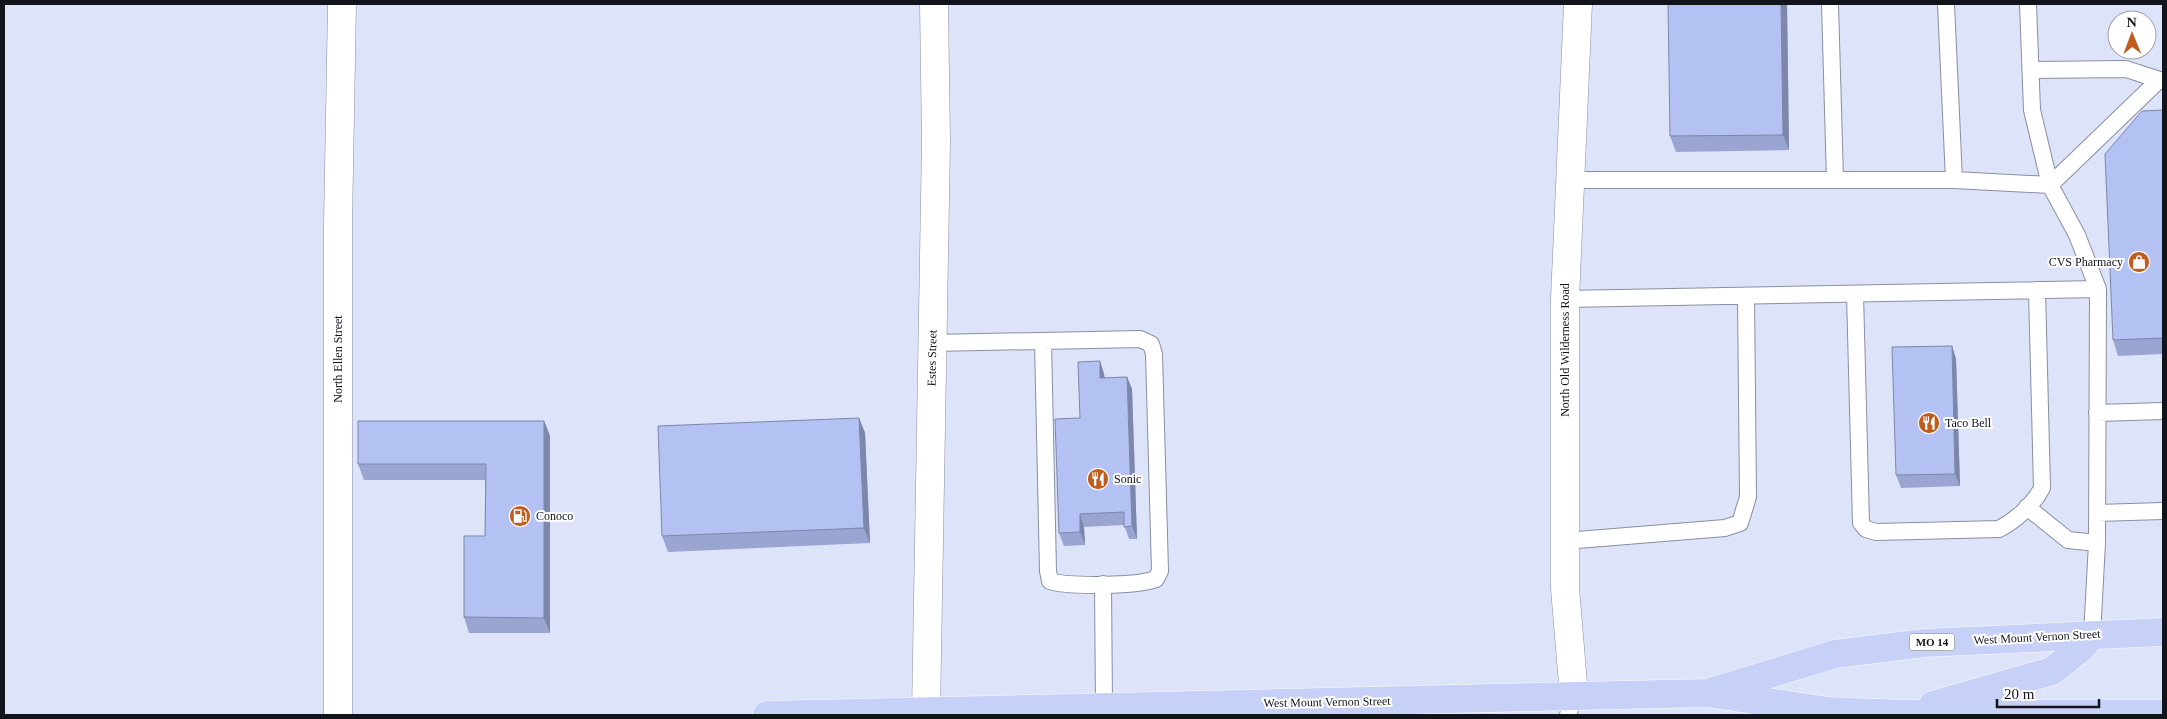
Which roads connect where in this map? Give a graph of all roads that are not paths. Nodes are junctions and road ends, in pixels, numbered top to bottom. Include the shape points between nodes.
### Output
1 (342, 4) edge
2 (934, 4) edge
3 (1578, 4) edge
4 (1830, 4) edge
5 (1946, 4) edge
6 (2028, 4) edge
7 (2031, 70) junction
8 (2161, 80) edge
9 (1570, 180) junction
10 (1835, 180) junction
11 (1954, 180) junction
12 (2050, 185) junction
13 (2098, 289) junction
14 (2037, 290) junction
15 (1854, 294) junction
16 (1746, 296) junction
17 (1565, 299) junction
18 (1042, 341) junction
19 (932, 342) junction
20 (2163, 411) edge
21 (2098, 413) junction
22 (2026, 507) junction
23 (2163, 511) edge
24 (2097, 513) junction
25 (1565, 541) junction
26 (2097, 543) junction
27 (1103, 584) junction
28 (2163, 632) edge
29 (2092, 635) junction
30 (1708, 693) junction
31 (1571, 706) edge
32 (1104, 707) junction
33 (1318, 709) edge
34 (1132, 711) edge
35 (926, 712) junction
36 (1902, 714) junction
37 (2163, 714) edge
38 (338, 715) edge
39 (767, 715) edge
40 (2051, 715) edge

1 - 38 street, North Ellen Street via 338,224
2 - 19 street, Estes Street via 936,142
3 - 9 street, North Old Wilderness Road
4 - 10 lane
5 - 11 lane
6 - 7 lane
7 - 8 lane via 2126,69
7 - 12 lane via 2032,110
8 - 12 lane
9 - 10 lane
9 - 17 street, North Old Wilderness Road
10 - 11 lane
11 - 12 lane
12 - 13 lane via 2077,235
13 - 14 lane
13 - 21 lane
14 - 15 lane
14 - 22 lane via 2042,488 2037,498
15 - 16 lane
15 - 22 lane via 1861,523 1866,529 1876,532 1999,529
16 - 17 lane
16 - 25 lane via 1748,498 1740,522 1725,528
17 - 25 street, North Old Wilderness Road
18 - 19 lane
18 - 27 lane via 1050,581
18 - 27 lane via 1140,339 1151,344 1154,354 1160,570 1156,578 1146,583
19 - 35 street, Estes Street
20 - 21 lane
21 - 24 lane
22 - 26 lane via 2068,540
23 - 24 lane
24 - 26 lane
25 - 31 street, North Old Wilderness Road
26 - 29 lane
27 - 32 lane
28 - 29 main road, West Mount Vernon Street / MO 14
29 - 30 main road, West Mount Vernon Street / MO 14 via 1924,643 1835,654
29 - 36 main road via 2052,671
30 - 31 main road, West Mount Vernon Street / MO 14
30 - 36 main road, West Mount Vernon Street / MO 14 via 1828,711
31 - 33 main road, West Mount Vernon Street / MO 14
32 - 34 main road, West Mount Vernon Street / MO 14
32 - 35 main road, West Mount Vernon Street / MO 14
33 - 34 main road, West Mount Vernon Street / MO 14
35 - 39 main road, West Mount Vernon Street / MO 14
36 - 40 main road, West Mount Vernon Street / MO 14
37 - 40 main road, West Mount Vernon Street / MO 14

